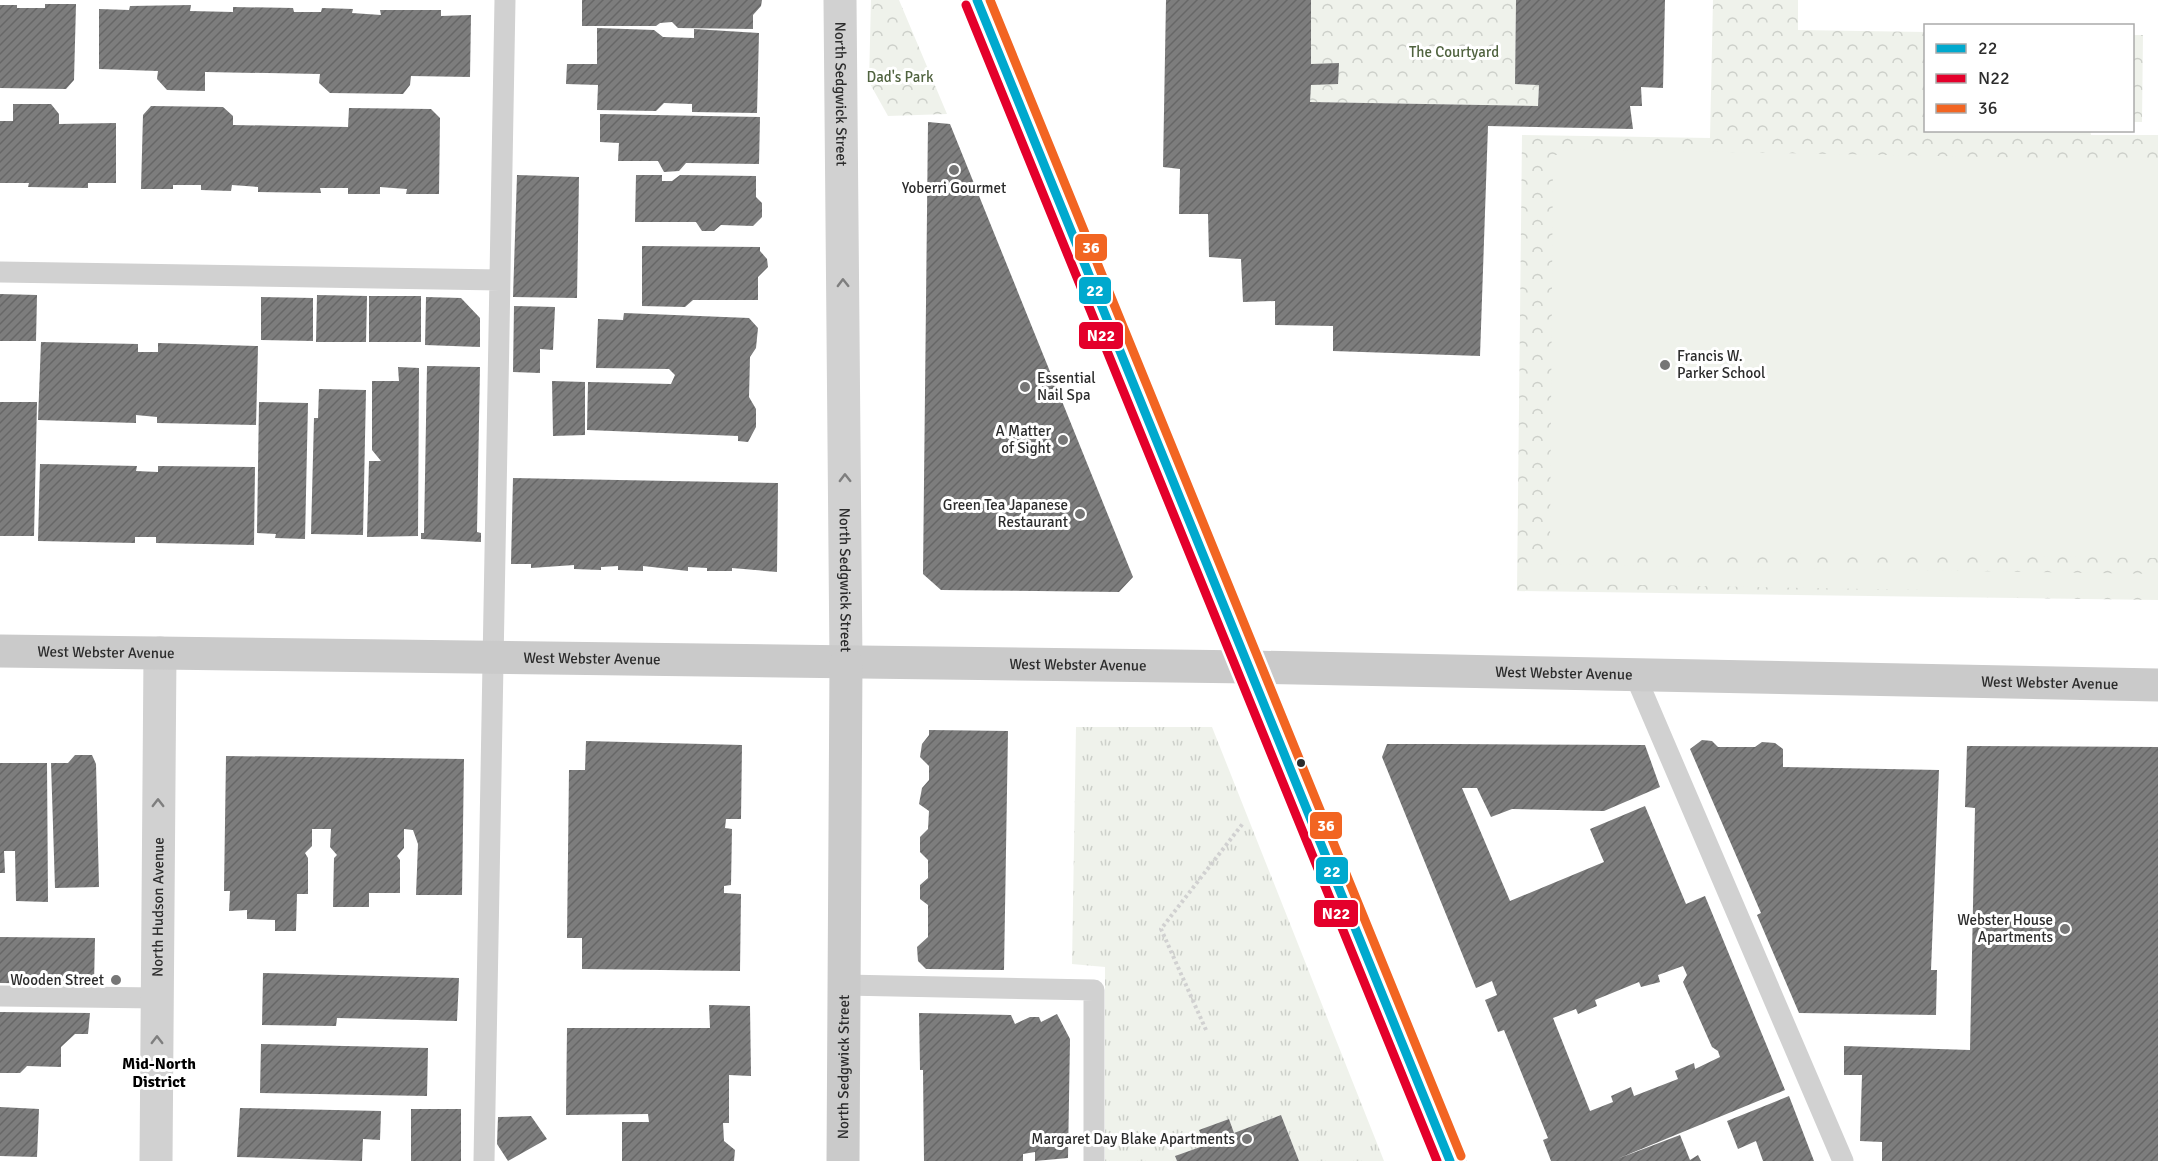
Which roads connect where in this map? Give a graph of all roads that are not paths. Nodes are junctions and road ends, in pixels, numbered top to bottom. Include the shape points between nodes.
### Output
1 (505, 0) edge
2 (840, 0) edge
3 (976, 0) edge
4 (0, 272) edge
5 (500, 280) junction
6 (0, 651) edge
7 (160, 653) junction
8 (494, 658) junction
9 (846, 663) junction
10 (1251, 667) junction
11 (1635, 675) junction
12 (2158, 686) edge
13 (844, 985) junction
14 (0, 996) edge
15 (157, 998) junction
16 (156, 1161) edge
17 (484, 1161) edge
18 (843, 1161) edge
19 (1094, 1161) edge
20 (1450, 1161) edge
21 (1843, 1161) edge

1 - 5 lane
9 -> 2 street, North Sedgwick Street
3 - 10 street
4 - 5 lane
5 - 8 lane
6 - 7 street, West Webster Avenue
7 - 8 street, West Webster Avenue
15 -> 7 street, North Hudson Avenue
8 - 9 street, West Webster Avenue
8 - 17 lane
9 - 10 street, West Webster Avenue
9 - 13 street, North Sedgwick Street
10 - 11 street, West Webster Avenue
10 - 20 street
11 - 12 street, West Webster Avenue
11 - 21 lane
13 - 18 street, North Sedgwick Street
13 - 19 lane via 1094,990
14 - 15 lane
16 -> 15 street, North Hudson Avenue

